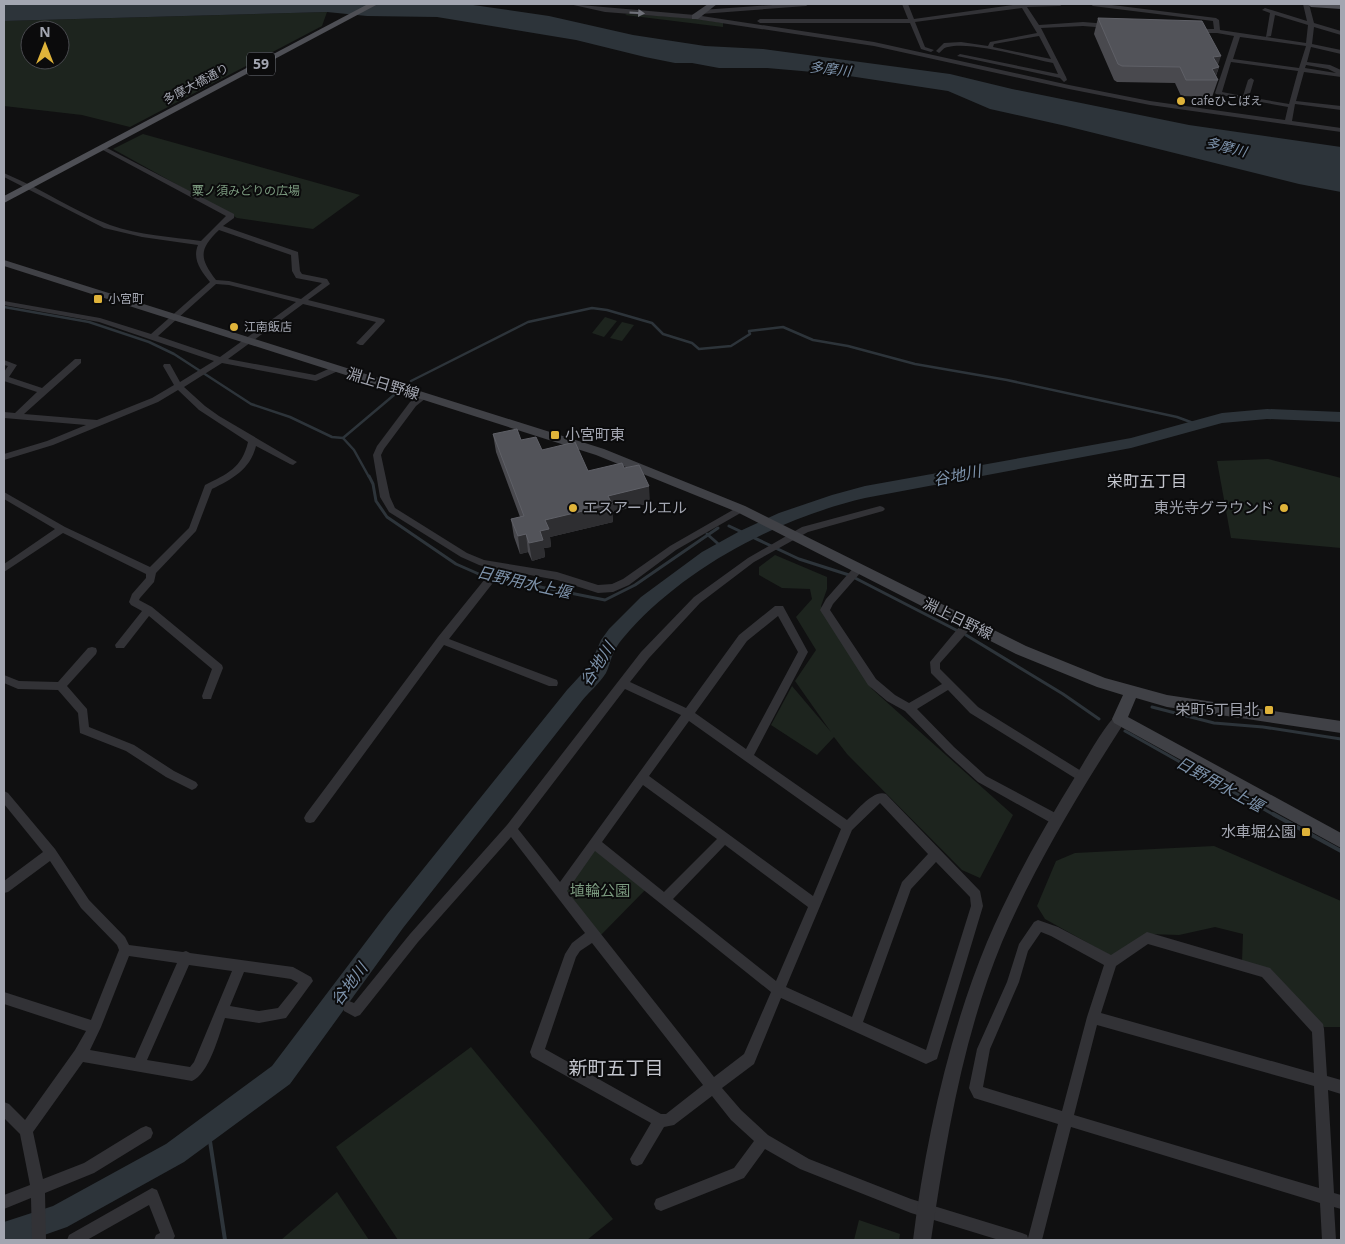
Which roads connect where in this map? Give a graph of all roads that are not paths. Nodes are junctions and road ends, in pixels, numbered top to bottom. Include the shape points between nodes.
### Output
1 (363, 4) edge
2 (374, 4) edge
3 (572, 4) edge
4 (800, 4) edge
5 (806, 4) edge
6 (905, 4) edge
7 (1060, 4) edge
8 (1093, 4) edge
9 (1152, 4) edge
10 (1306, 4) edge
11 (1311, 4) edge
12 (1022, 5) edge
13 (1341, 7) edge
14 (703, 9) edge
15 (1265, 10) dead end
16 (1156, 12) junction
17 (1273, 12) junction
18 (1158, 18) edge
19 (912, 20) junction
20 (760, 21) dead end
21 (807, 21) junction
22 (1311, 24) junction
23 (1037, 27) junction
24 (1118, 27) edge
25 (1190, 31) edge
26 (1217, 31) junction
27 (1341, 33) edge
28 (1040, 34) junction
29 (1238, 34) junction
30 (1268, 36) dead end
31 (1309, 45) junction
32 (990, 48) junction
33 (939, 51) junction
34 (1341, 52) edge
35 (1229, 60) junction
36 (1054, 62) junction
37 (1303, 63) junction
38 (1300, 71) junction
39 (1341, 74) edge
40 (1063, 78) junction
41 (1251, 80) dead end
42 (1069, 87) junction
43 (1245, 98) junction
44 (1291, 104) junction
45 (1341, 108) edge
46 (1288, 123) dead end
47 (1341, 130) edge
48 (103, 148) junction
49 (4, 175) edge
50 (30, 185) junction
51 (4, 200) edge
52 (218, 227) junction
53 (201, 243) junction
54 (4, 263) edge
55 (214, 282) junction
56 (303, 302) junction
57 (4, 303) edge
58 (174, 318) junction
59 (152, 337) junction
60 (248, 341) junction
61 (360, 342) dead end
62 (221, 360) junction
63 (78, 361) dead end
64 (4, 362) edge
65 (167, 366) dead end
66 (335, 369) junction
67 (4, 377) edge
68 (179, 386) junction
69 (43, 391) junction
70 (422, 396) junction
71 (4, 416) edge
72 (16, 417) junction
73 (101, 423) junction
74 (253, 440) junction
75 (4, 458) edge
76 (293, 462) dead end
77 (4, 495) edge
78 (742, 508) junction
79 (880, 509) dead end
80 (758, 516) joint
81 (62, 529) junction
82 (792, 534) junction
83 (859, 568) junction
84 (4, 569) edge
85 (151, 572) junction
86 (495, 574) junction
87 (148, 610) junction
88 (968, 624) junction
89 (442, 640) junction
90 (120, 645) dead end
91 (92, 651) dead end
92 (4, 679) edge
93 (553, 683) dead end
94 (623, 683) junction
95 (948, 685) junction
96 (61, 686) junction
97 (1132, 692) junction
98 (208, 696) dead end
99 (909, 708) junction
100 (688, 714) junction
101 (1119, 718) junction
102 (1341, 728) edge
103 (748, 756) junction
104 (1082, 777) junction
105 (643, 778) junction
106 (192, 786) dead end
107 (4, 796) edge
108 (310, 818) dead end
109 (1057, 820) junction
110 (848, 827) junction
111 (511, 829) junction
112 (725, 838) junction
113 (1341, 841) edge
114 (595, 844) junction
115 (51, 852) junction
116 (936, 854) junction
117 (4, 888) edge
118 (560, 891) junction
119 (664, 900) junction
120 (814, 904) junction
121 (593, 935) junction
122 (125, 950) junction
123 (186, 957) junction
124 (1111, 962) junction
125 (240, 966) junction
126 (778, 990) junction
127 (4, 998) edge
128 (349, 1008) dead end
129 (222, 1011) junction
130 (1093, 1017) junction
131 (856, 1025) junction
132 (95, 1027) junction
133 (80, 1055) junction
134 (138, 1065) junction
135 (1320, 1081) junction
136 (713, 1087) junction
137 (1341, 1087) edge
138 (4, 1109) edge
139 (1067, 1120) junction
140 (660, 1121) junction
141 (26, 1130) junction
142 (146, 1133) dead end
143 (763, 1140) junction
144 (636, 1158) dead end
145 (38, 1194) junction
146 (1335, 1200) edge
147 (4, 1202) edge
148 (661, 1204) dead end
149 (927, 1211) junction
150 (39, 1240) edge
151 (74, 1240) edge
152 (162, 1240) edge
153 (922, 1240) edge
154 (1022, 1240) edge
155 (1035, 1240) edge
156 (1329, 1240) edge

1 - 50 main road, 多摩大橋通り / 59 via 132,125
2 - 48 main road, 多摩大橋通り / 59
3 -> 14 street via 606,10
4 - 5 street
4 - 14 street
4 - 21 street
6 - 19 street
7 - 12 street
8 - 16 street
9 - 16 street
10 - 22 street
11 - 13 main road
12 - 19 street
12 - 23 street
14 - 42 street
15 - 17 street
16 - 18 street
16 - 26 street via 1216,20
17 - 22 street
17 - 30 street
19 - 21 street
19 - 33 street via 923,48
20 - 21 street
22 - 27 street
22 - 31 street
23 - 24 street via 1083,24
23 - 28 street
25 - 26 street
26 - 29 street
28 - 32 street via 992,43
28 - 36 street
29 - 31 street
29 - 35 street
31 - 34 street
31 - 37 street
32 - 33 street via 944,45
32 - 36 street
33 - 40 street
35 - 38 street
35 - 43 street via 1218,93
36 - 40 street
37 - 38 street
37 - 39 street via 1330,67
38 - 39 street
38 - 44 street
40 - 42 street
41 - 43 street
42 - 47 street via 1218,114
43 - 44 street
44 - 45 street
44 - 46 street
48 - 50 main road, 多摩大橋通り / 59
48 - 52 street via 231,216
49 - 50 street
50 - 51 main road, 多摩大橋通り / 59
50 - 53 street via 106,226 138,235
52 - 53 street
52 - 56 street via 295,254 299,276 326,284
53 - 55 street via 198,250 201,261
54 - 58 main road, 淵上日野線
55 - 56 street via 229,282
55 - 58 street
56 - 60 street
56 - 61 street via 381,321
57 - 59 street via 100,320
58 - 59 street
58 - 60 main road, 淵上日野線
59 - 62 street
60 - 62 street
60 - 66 main road, 淵上日野線
62 - 66 street via 316,378
62 - 68 street
63 - 69 street
64 - 67 street via 14,365
65 - 68 street
66 - 70 main road, 淵上日野線
67 - 69 street
68 - 73 street
68 - 74 street via 196,403
69 - 72 street
70 - 78 main road, 淵上日野線 via 600,452
70 - 86 street via 377,455 385,497 392,510
71 - 72 street
72 - 73 street
73 - 75 street
74 - 76 street
74 - 85 street via 251,454 238,472 208,486 193,529
77 - 81 street
78 - 80 main road, 淵上日野線
78 - 86 street via 613,588 598,589 557,576
79 - 82 street
80 - 82 main road, 淵上日野線
81 - 84 street
81 - 85 street
82 - 83 main road, 淵上日野線
82 - 94 street via 697,600 656,642
83 - 88 main road, 淵上日野線
83 - 99 street via 825,610 872,682
85 - 87 street via 151,579 134,602
86 - 89 street
87 - 90 street
87 - 98 street via 218,668
88 - 95 street via 934,662 935,670
88 - 97 main road, 淵上日野線 via 1064,668
89 - 93 street
89 - 108 street
91 - 96 street
92 - 96 street via 18,684
94 - 100 street
94 - 111 street
95 - 99 street
95 - 104 street via 974,710
96 - 106 street via 83,712 84,730 130,748
97 - 101 main road
97 - 102 main road, 淵上日野線 via 1167,701
99 - 109 street via 982,780
100 - 103 street
100 - 103 street via 743,638 779,609 803,652
100 - 105 street
101 - 104 street
101 - 113 main road
103 - 110 street
104 - 109 street
105 - 112 street
105 - 114 street
107 - 115 street
109 - 149 street via 1011,906 974,1003 952,1080
110 - 116 street via 882,797
110 - 120 street
111 - 118 street
111 - 128 street via 414,938 355,1011
112 - 119 street
112 - 120 street
114 - 118 street
114 - 119 street
115 - 117 street
115 - 122 street via 85,904
116 - 131 street via 906,886
116 - 131 street via 976,895 977,906 932,1054 926,1057
118 - 121 street
119 - 126 street
120 - 126 street
121 - 136 street
121 - 140 street via 570,954 537,1052
122 - 123 street
122 - 132 street
123 - 125 street
123 - 134 street
124 - 130 street
124 - 135 street via 1147,938 1266,972 1318,1029
124 - 139 street via 1054,931 1038,926 1023,948 1013,982 984,1049 976,1088 979,1093
125 - 129 street
125 - 129 street via 293,973 308,981 281,1014 259,1018
126 - 131 street
126 - 136 street via 749,1059
127 - 132 street
129 - 134 street via 199,1067 192,1074
130 - 135 street
130 - 139 street
132 - 133 street
133 - 134 street
133 - 141 street
135 - 137 street
135 - 146 street
136 - 140 street via 669,1120
136 - 143 street
138 - 141 street
139 - 146 street
139 - 155 street
140 - 144 street
141 - 145 street
142 - 145 street via 90,1168
143 - 148 street via 739,1173
143 - 149 street via 805,1164
145 - 147 street
145 - 150 street
146 - 156 street
149 - 153 street
149 - 154 street
151 - 152 street via 152,1195 168,1236

